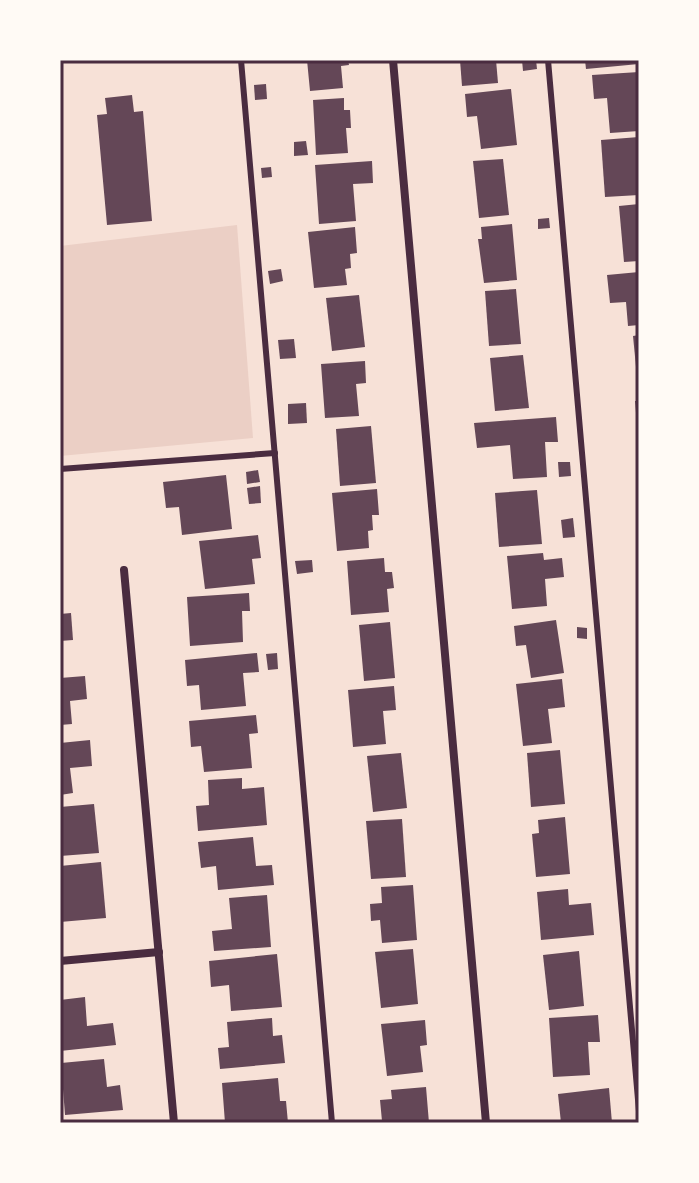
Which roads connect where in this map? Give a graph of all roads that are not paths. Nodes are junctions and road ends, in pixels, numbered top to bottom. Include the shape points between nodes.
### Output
1 (241, 60) edge
2 (393, 60) edge
3 (548, 60) edge
4 (275, 453) junction
5 (60, 469) edge
6 (124, 570) dead end
7 (159, 952) junction
8 (60, 961) edge
9 (639, 1111) edge
10 (174, 1123) edge
11 (332, 1123) edge
12 (486, 1123) edge

1 - 4 lane
2 - 12 street
3 - 9 lane
4 - 5 lane
4 - 11 lane
6 - 7 street
7 - 8 street
7 - 10 street

